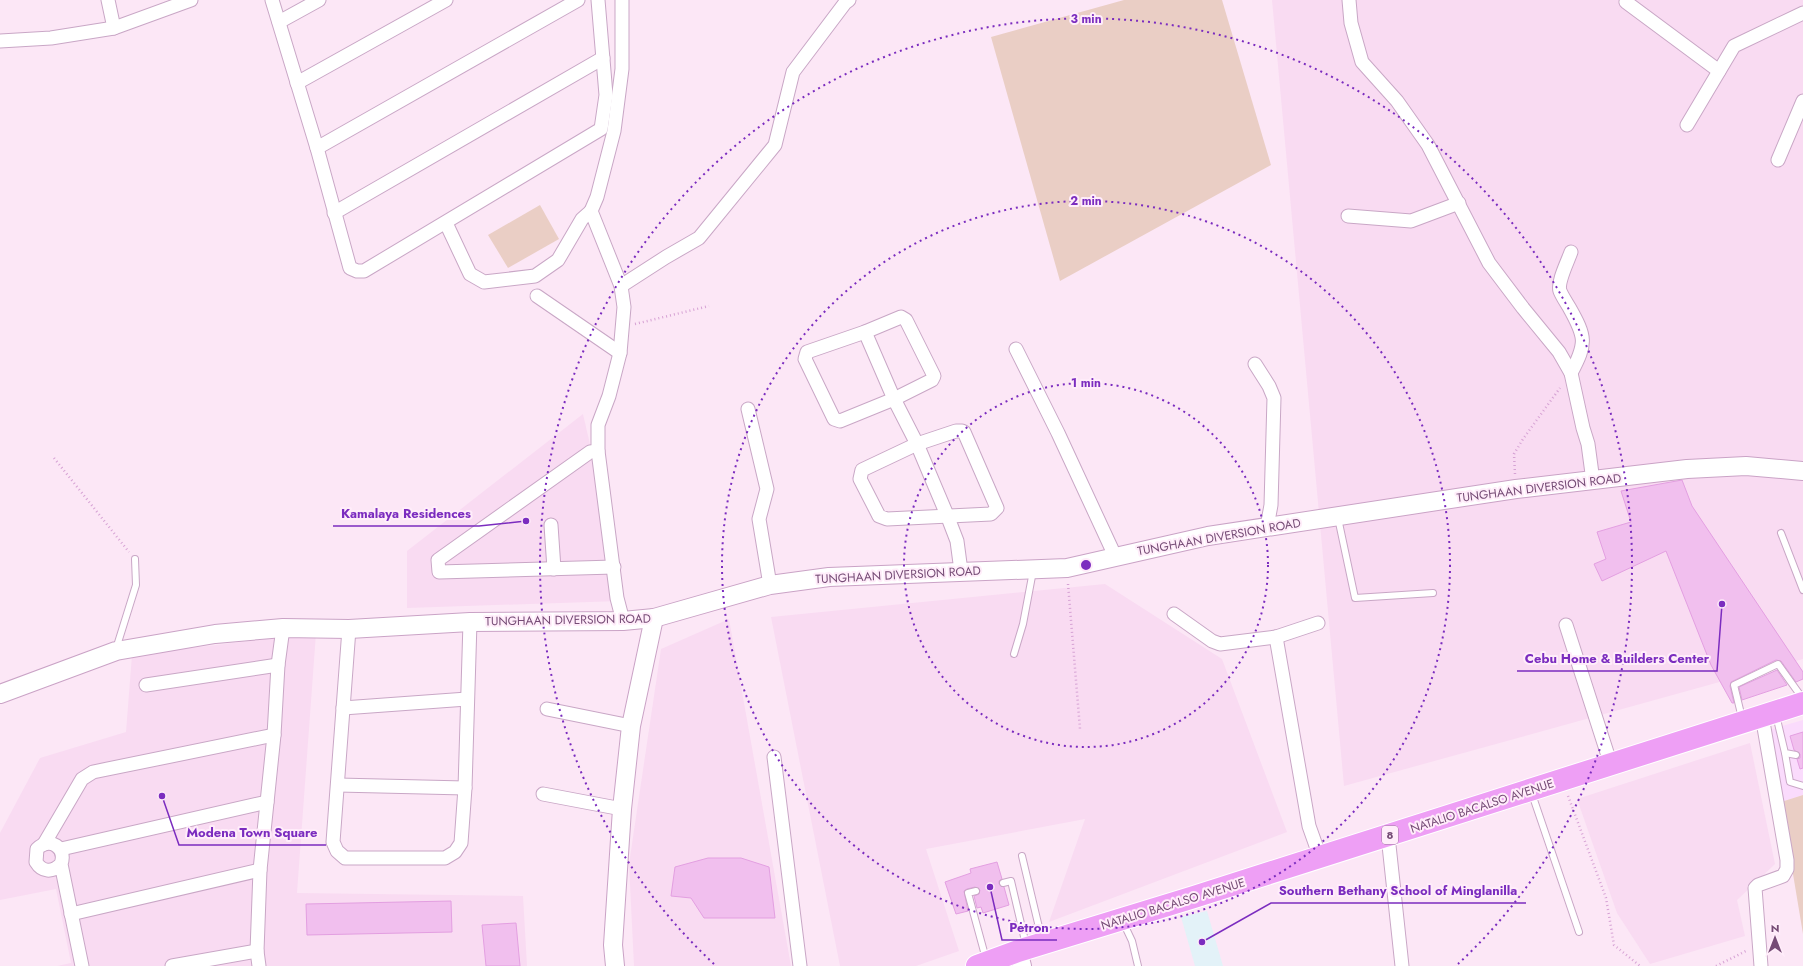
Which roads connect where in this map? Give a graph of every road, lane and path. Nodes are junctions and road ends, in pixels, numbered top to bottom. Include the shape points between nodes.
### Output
1 (108, 0) edge
2 (191, 0) edge
3 (272, 0) edge
4 (319, 0) edge
5 (446, 0) edge
6 (578, 0) edge
7 (598, 0) edge
8 (622, 0) edge
9 (849, 0) edge
10 (1349, 0) edge
11 (1627, 0) edge
12 (1803, 13) edge
13 (279, 22) junction
14 (114, 28) junction
15 (0, 41) edge
16 (603, 58) junction
17 (1719, 71) junction
18 (297, 83) junction
19 (1803, 101) edge
20 (1687, 125) dead end
21 (317, 148) junction
22 (1778, 160) dead end
23 (1459, 204) junction
24 (591, 211) junction
25 (334, 213) junction
26 (1348, 216) dead end
27 (446, 223) junction
28 (1571, 252) dead end
29 (621, 286) junction
30 (536, 296) dead end
31 (709, 306) dead end
32 (623, 327) junction
33 (865, 332) junction
34 (1016, 349) dead end
35 (620, 353) junction
36 (1255, 364) dead end
37 (1571, 373) junction
38 (894, 399) junction
39 (748, 409) dead end
40 (917, 444) junction
41 (598, 451) junction
42 (54, 458) dead end
43 (1803, 470) edge
44 (1593, 481) junction
45 (1516, 489) junction
46 (947, 515) junction
47 (1338, 516) junction
48 (551, 526) dead end
49 (1267, 526) junction
50 (1781, 533) dead end
51 (1115, 556) junction
52 (135, 559) joint
53 (614, 566) junction
54 (1067, 568) junction
55 (554, 569) junction
56 (1034, 570) junction
57 (961, 571) junction
58 (770, 585) junction
59 (1803, 590) edge
60 (1433, 593) dead end
61 (1174, 614) dead end
62 (654, 618) junction
63 (623, 621) junction
64 (470, 622) junction
65 (1318, 623) dead end
66 (1566, 625) dead end
67 (283, 628) junction
68 (349, 629) junction
69 (1276, 638) junction
70 (116, 651) junction
71 (1014, 654) dead end
72 (278, 665) junction
73 (146, 685) dead end
74 (0, 694) edge
75 (467, 699) junction
76 (1803, 699) edge
77 (1803, 703) edge
78 (343, 708) junction
79 (547, 709) dead end
80 (1760, 717) junction
81 (631, 726) junction
82 (1080, 728) dead end
83 (274, 735) junction
84 (1784, 753) junction
85 (1796, 755) dead end
86 (774, 758) dead end
87 (1611, 765) junction
88 (1562, 781) junction
89 (338, 785) junction
90 (1803, 786) edge
91 (465, 788) junction
92 (1531, 790) junction
93 (543, 794) dead end
94 (267, 802) junction
95 (622, 809) junction
96 (1388, 836) junction
97 (44, 844) junction
98 (60, 849) junction
99 (1022, 856) dead end
100 (1320, 857) junction
101 (60, 864) junction
102 (260, 870) junction
103 (1003, 883) dead end
104 (976, 891) dead end
105 (71, 914) junction
106 (1122, 920) junction
107 (1579, 932) dead end
108 (1760, 945) junction
109 (257, 951) junction
110 (1027, 953) edge
111 (982, 964) edge
112 (82, 966) edge
113 (172, 966) edge
114 (258, 966) edge
115 (615, 966) edge
116 (800, 966) edge
117 (1138, 966) edge
118 (1402, 966) edge
119 (1640, 966) edge
120 (1716, 966) edge
121 (1762, 966) edge

1 - 14 street
2 - 14 street
3 - 13 street
4 - 13 street
5 - 18 street
6 - 21 street
7 - 16 street
8 - 24 street via 622,69 614,131
9 - 29 street via 844,3 793,72 776,145 699,238
10 - 23 street via 1351,23 1362,62 1397,101 1428,145
11 - 17 street via 1626,2
12 - 17 street via 1734,46
13 - 18 street
14 - 15 street via 51,38
16 - 25 street
16 - 27 street via 606,95 601,129
17 - 20 street
18 - 21 street
19 - 22 street
21 - 25 street
23 - 26 street via 1411,221
23 - 37 street via 1490,263 1560,352
24 - 27 street via 582,219 558,260 534,276 484,282 470,274
24 - 29 street
25 - 27 street via 350,268 357,271 364,271
28 - 37 street via 1560,281 1560,290 1581,328 1583,340 1581,354
29 - 32 street
30 - 35 street
31 - 32 path
32 - 35 street
33 - 38 street
33 - 38 street via 903,318 934,376 930,381
33 - 38 street via 807,352 805,359 834,419 840,421
34 - 51 street
35 - 41 street via 609,396 598,425
36 - 49 street via 1274,398 1271,505
37 - 44 street via 1588,444
37 - 45 path via 1514,454
38 - 40 street
39 - 58 street via 767,489 759,519
40 - 46 street
40 - 46 street via 862,470 860,480 879,516 884,519
40 - 46 street via 962,431 997,508 991,514
41 - 53 street
41 - 55 street via 590,452 438,560 439,572
42 - 52 path
43 - 44 street, TUNGHAAN DIVERSION ROAD via 1746,466 1687,469
44 - 45 street, TUNGHAAN DIVERSION ROAD
45 - 47 street, TUNGHAAN DIVERSION ROAD
46 - 57 street via 957,541
47 - 49 street, TUNGHAAN DIVERSION ROAD
47 - 60 lane via 1355,598
48 - 55 street
49 - 51 street, TUNGHAAN DIVERSION ROAD
50 - 59 lane
51 - 54 street, TUNGHAAN DIVERSION ROAD
52 - 70 lane via 136,585
53 - 55 street
53 - 63 street via 617,598
54 - 56 street, TUNGHAAN DIVERSION ROAD
54 - 82 path
56 - 57 street, TUNGHAAN DIVERSION ROAD
56 - 71 lane
57 - 58 street, TUNGHAAN DIVERSION ROAD via 829,577
58 - 62 street, TUNGHAAN DIVERSION ROAD
61 - 69 street via 1216,643
62 - 63 street, TUNGHAAN DIVERSION ROAD
62 - 81 street
63 - 64 street, TUNGHAAN DIVERSION ROAD
64 - 68 street, TUNGHAAN DIVERSION ROAD
64 - 75 street
65 - 69 street
66 - 87 street
67 - 68 street, TUNGHAAN DIVERSION ROAD
67 - 70 street, TUNGHAAN DIVERSION ROAD via 215,634
67 - 72 street
68 - 78 street
69 - 100 street via 1309,826
70 - 74 street, TUNGHAAN DIVERSION ROAD
72 - 73 street
72 - 83 street
75 - 78 street
75 - 91 street
76 - 80 lane via 1778,664 1734,685
77 - 80 highway, NATALIO BACALSO AVENUE / 8
78 - 89 street
79 - 81 street
80 - 84 lane
80 - 87 highway, NATALIO BACALSO AVENUE / 8
80 - 108 street via 1787,860 1787,869 1783,876 1755,888
81 - 95 street
83 - 94 street
83 - 97 street via 93,772 82,779
84 - 85 lane
84 - 90 lane via 1790,782
86 - 116 street
87 - 88 highway, NATALIO BACALSO AVENUE / 8
88 - 92 highway, NATALIO BACALSO AVENUE / 8
88 - 119 path via 1606,898 1614,945
89 - 91 street
89 - 91 street via 333,842 337,851 345,858 445,858 461,843
92 - 96 highway, NATALIO BACALSO AVENUE / 8
92 - 107 lane
93 - 95 street
94 - 98 street
94 - 102 street
95 - 115 street via 612,945
96 - 100 highway, NATALIO BACALSO AVENUE / 8
96 - 118 street
97 - 98 street via 53,844
97 - 101 street via 36,853 38,865 45,870 54,870
98 - 101 street
99 - 110 lane
100 - 106 highway, NATALIO BACALSO AVENUE / 8
101 - 105 street
102 - 105 street
102 - 109 street
103 - 110 lane via 1011,881
104 - 111 lane via 968,893
105 - 112 street
106 - 110 highway, NATALIO BACALSO AVENUE / 8
106 - 117 lane via 1132,941
108 - 120 path
108 - 121 street
109 - 113 street
109 - 114 street
110 - 111 highway, NATALIO BACALSO AVENUE / 8

